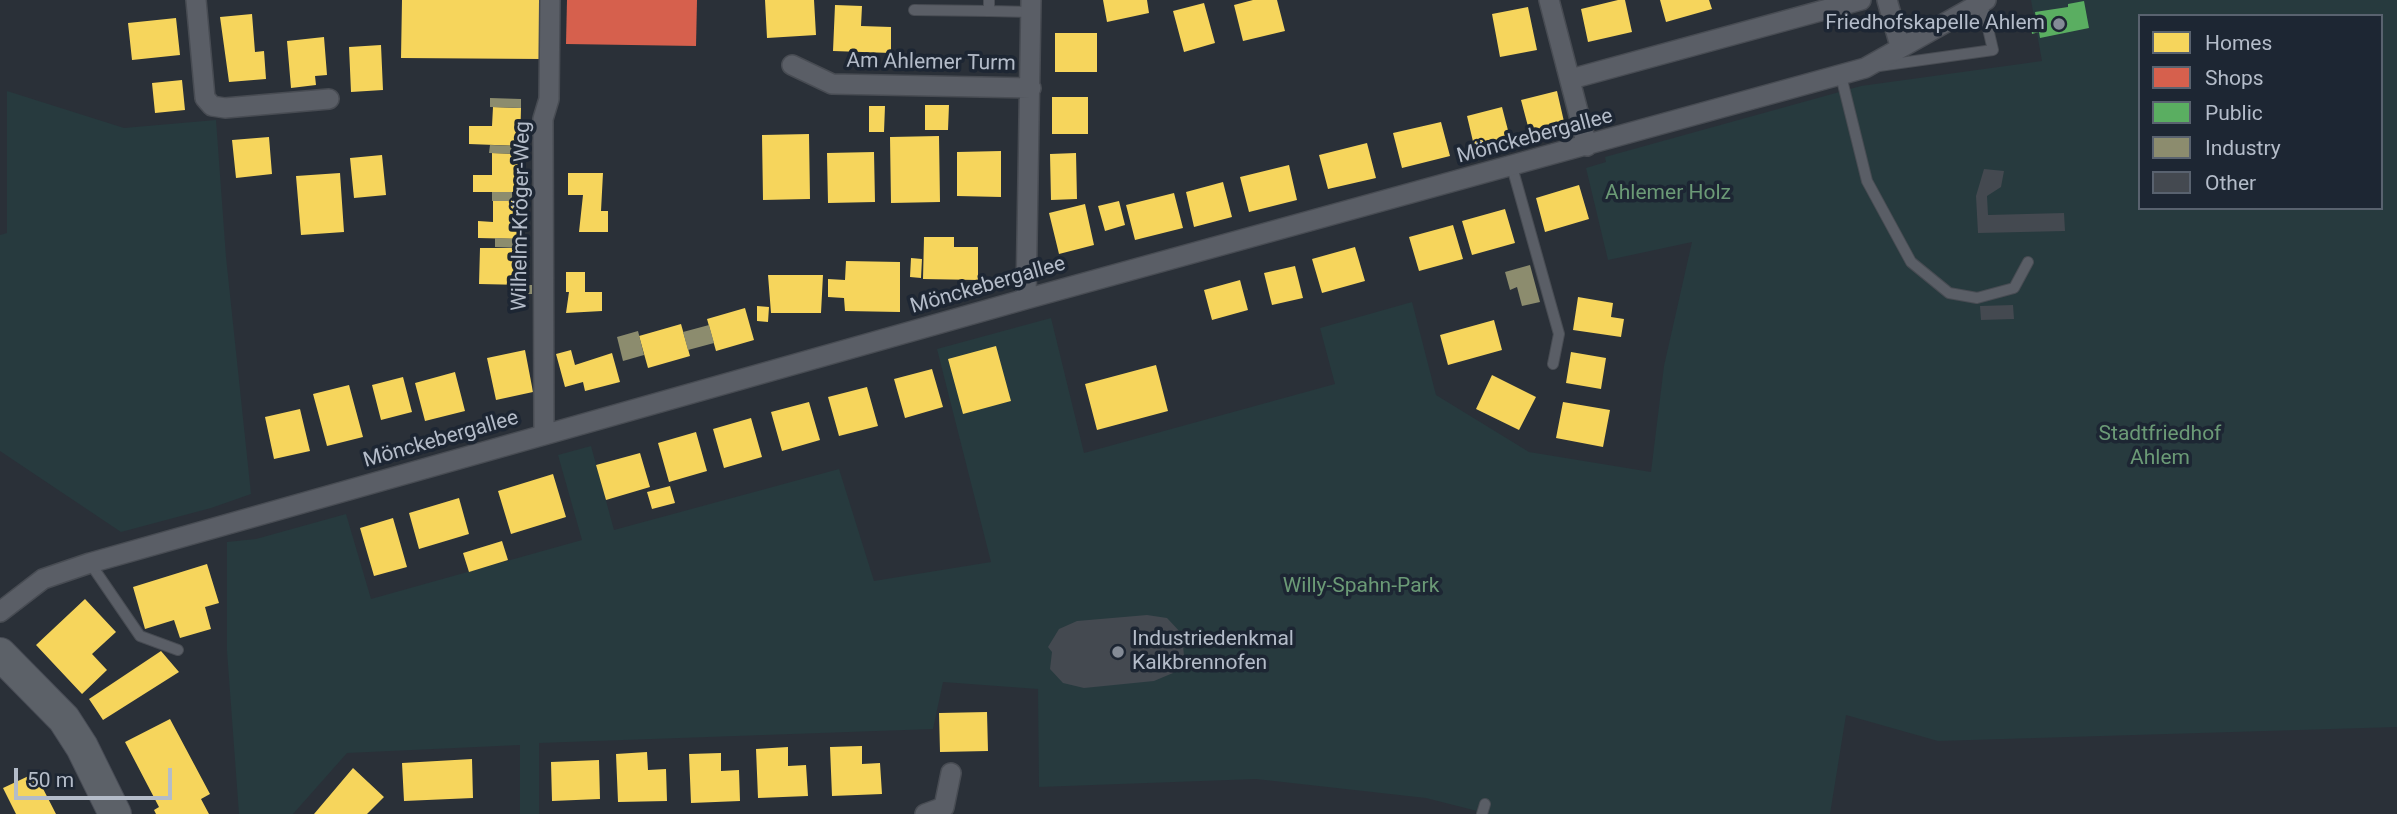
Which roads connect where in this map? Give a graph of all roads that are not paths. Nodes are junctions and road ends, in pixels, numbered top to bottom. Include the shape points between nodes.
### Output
1 (196, 0) edge
2 (550, 0) edge
3 (989, 0) edge
4 (1549, 0) edge
5 (1861, 0) edge
6 (1887, 0) edge
7 (1984, 1) edge
8 (1031, 6) edge
9 (914, 10) dead end
10 (989, 12) junction
11 (1900, 46) junction
12 (792, 65) dead end
13 (1865, 68) junction
14 (1841, 76) junction
15 (1571, 79) junction
16 (1031, 88) junction
17 (329, 99) dead end
18 (1587, 146) junction
19 (1512, 167) junction
20 (2028, 262) dead end
21 (1026, 299) junction
22 (1553, 364) dead end
23 (544, 434) junction
24 (90, 563) junction
25 (0, 612) edge
26 (178, 650) dead end
27 (0, 654) edge
28 (951, 773) dead end
29 (115, 814) edge
30 (925, 814) edge

1 - 17 street via 205,98 212,106
2 - 23 street, Wilhelm-Kröger-Weg via 549,99 543,119
3 - 10 lane
4 - 15 street
5 - 15 street
6 - 11 street
7 - 11 street, Mönckebergallee
7 - 13 lane via 1993,50
8 - 10 lane
8 - 16 street, Am Ahlemer Turm
9 - 10 lane
11 - 13 street, Mönckebergallee
12 - 16 street, Am Ahlemer Turm via 832,84
13 - 14 street, Mönckebergallee
14 - 18 street, Mönckebergallee
14 - 20 lane via 1867,181 1911,262 1949,293 1977,298 2014,288
15 - 18 street
16 - 21 street, Am Ahlemer Turm
18 - 19 street, Mönckebergallee
19 - 21 street, Mönckebergallee
19 - 22 lane via 1559,334
21 - 23 street, Mönckebergallee
23 - 24 street, Mönckebergallee
24 - 25 street, Mönckebergallee via 43,579
24 - 26 lane via 140,636
27 - 29 main road via 64,719
28 - 30 street via 944,807

